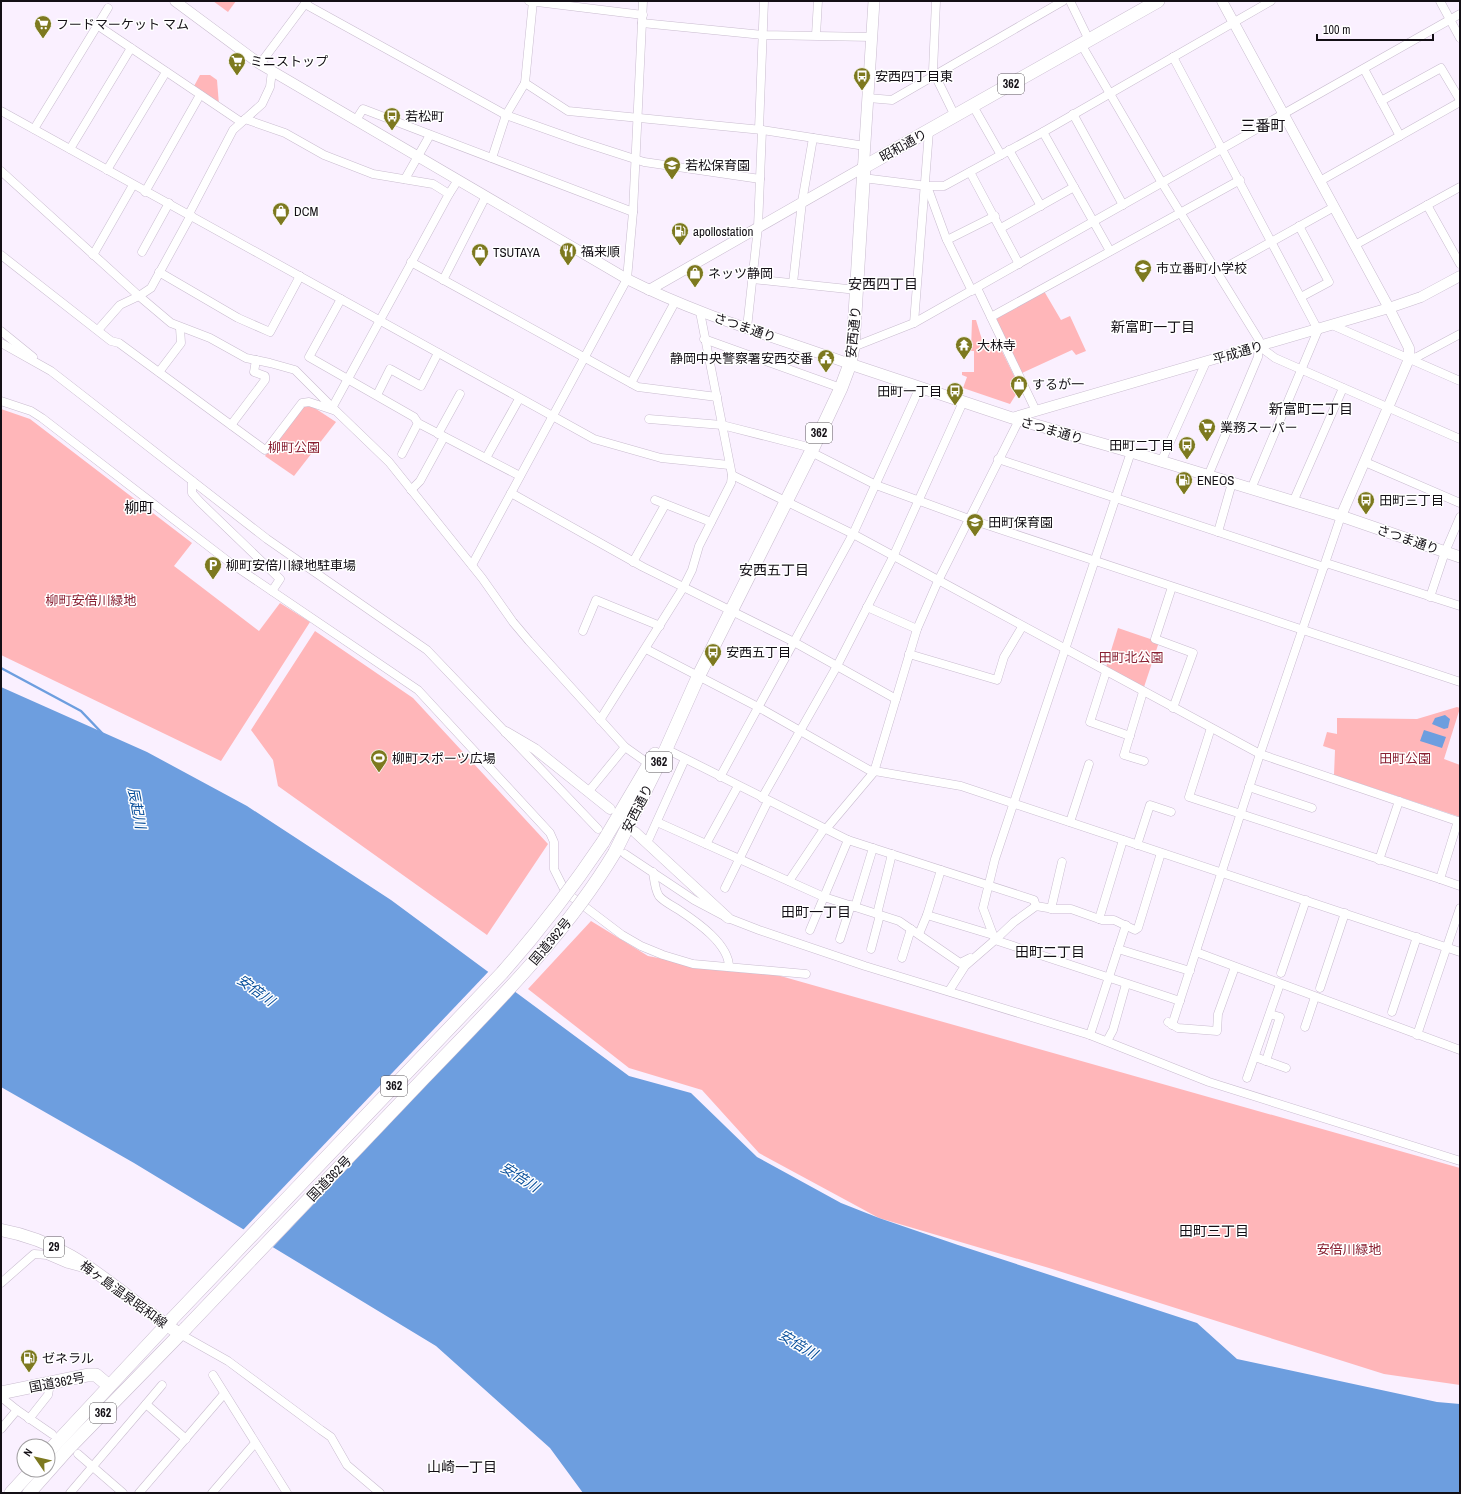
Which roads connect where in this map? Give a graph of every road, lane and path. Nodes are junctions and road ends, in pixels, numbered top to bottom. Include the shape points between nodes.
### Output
1 (175, 1) edge
2 (643, 1) edge
3 (764, 1) edge
4 (818, 1) edge
5 (874, 1) edge
6 (936, 1) edge
7 (1063, 1) edge
8 (1070, 1) edge
9 (1158, 1) edge
10 (1222, 1) edge
11 (1271, 1) edge
12 (1440, 1) edge
13 (532, 2) edge
14 (306, 3) edge
15 (108, 8) dead end
16 (1460, 14) edge
17 (642, 19) junction
18 (1450, 20) junction
19 (1234, 23) junction
20 (97, 25) junction
21 (763, 34) junction
22 (816, 35) junction
23 (872, 37) junction
24 (1460, 38) edge
25 (1085, 42) junction
26 (131, 48) junction
27 (1173, 56) junction
28 (260, 64) junction
29 (1364, 69) junction
30 (272, 70) junction
31 (166, 72) junction
32 (934, 76) junction
33 (525, 82) junction
34 (1109, 93) junction
35 (200, 95) junction
36 (868, 98) junction
37 (1381, 101) junction
38 (1460, 101) edge
39 (973, 106) junction
40 (1, 110) edge
41 (1073, 114) junction
42 (1283, 114) junction
43 (506, 115) junction
44 (955, 116) junction
45 (637, 117) junction
46 (243, 120) junction
47 (356, 120) junction
48 (34, 129) junction
49 (761, 129) junction
50 (928, 131) junction
51 (1043, 132) junction
52 (430, 136) junction
53 (1400, 136) junction
54 (813, 138) junction
55 (865, 146) junction
56 (1223, 148) junction
57 (70, 149) junction
58 (1005, 152) junction
59 (418, 156) junction
60 (492, 158) junction
61 (635, 159) junction
62 (107, 170) junction
63 (1, 171) edge
64 (970, 172) junction
65 (864, 173) junction
66 (405, 179) junction
67 (760, 179) junction
68 (458, 180) junction
69 (1240, 180) junction
70 (1320, 181) junction
71 (1162, 183) junction
72 (133, 185) junction
73 (925, 186) junction
74 (1460, 187) edge
75 (1074, 188) junction
76 (145, 192) junction
77 (449, 194) junction
78 (486, 196) junction
79 (802, 202) junction
80 (168, 203) junction
81 (1123, 205) junction
82 (1427, 205) junction
83 (1041, 206) junction
84 (1334, 207) junction
85 (632, 212) junction
86 (1180, 212) junction
87 (190, 214) junction
88 (995, 216) junction
89 (1094, 222) junction
90 (1299, 226) junction
91 (758, 227) junction
92 (1001, 228) junction
93 (947, 240) junction
94 (1271, 241) junction
95 (1355, 245) junction
96 (1110, 251) junction
97 (142, 252) dead end
98 (1, 254) edge
99 (93, 255) junction
100 (411, 262) junction
101 (1020, 264) junction
102 (1460, 264) edge
103 (159, 272) junction
104 (1217, 272) junction
105 (300, 276) junction
106 (1460, 276) edge
107 (627, 279) junction
108 (752, 279) junction
109 (443, 280) junction
110 (793, 284) junction
111 (974, 289) junction
112 (649, 290) junction
113 (857, 290) junction
114 (139, 296) junction
115 (1301, 297) junction
116 (341, 299) junction
117 (675, 302) junction
118 (1389, 308) junction
119 (700, 312) junction
120 (991, 317) junction
121 (379, 320) junction
122 (914, 323) junction
123 (1332, 325) junction
124 (180, 328) junction
125 (747, 328) junction
126 (98, 330) junction
127 (1318, 330) junction
128 (1, 331) edge
129 (1460, 334) edge
130 (704, 339) junction
131 (1, 343) edge
132 (1259, 346) junction
133 (853, 347) junction
134 (438, 354) junction
135 (586, 357) junction
136 (1409, 359) junction
137 (256, 360) junction
138 (1206, 362) junction
139 (850, 364) junction
140 (1302, 369) junction
141 (51, 371) junction
142 (159, 372) junction
143 (347, 378) junction
144 (1460, 381) edge
145 (630, 383) junction
146 (841, 388) junction
147 (920, 388) junction
148 (1343, 388) junction
149 (460, 394) dead end
150 (377, 395) junction
151 (717, 397) junction
152 (519, 399) junction
153 (1, 401) edge
154 (964, 402) junction
155 (1388, 407) junction
156 (334, 409) junction
157 (1036, 411) junction
158 (552, 418) junction
159 (649, 419) dead end
160 (1015, 419) junction
161 (418, 423) junction
162 (231, 425) junction
163 (722, 425) junction
164 (441, 436) junction
165 (1460, 439) edge
166 (812, 450) junction
167 (1131, 452) junction
168 (402, 454) dead end
169 (486, 458) junction
170 (998, 459) junction
171 (1161, 462) junction
172 (1365, 462) junction
173 (729, 464) junction
174 (732, 475) junction
175 (520, 476) junction
176 (1208, 476) junction
177 (192, 481) junction
178 (1232, 484) junction
179 (876, 485) junction
180 (1251, 489) junction
181 (411, 490) junction
182 (511, 493) junction
183 (1116, 498) junction
184 (655, 500) dead end
185 (787, 500) junction
186 (918, 501) junction
187 (1293, 502) junction
188 (1460, 503) edge
189 (665, 505) junction
190 (1341, 516) junction
191 (1460, 517) edge
192 (969, 519) junction
193 (712, 522) junction
194 (1218, 532) junction
195 (853, 534) junction
196 (1445, 552) junction
197 (893, 557) junction
198 (1460, 557) edge
199 (1095, 561) junction
200 (633, 562) junction
201 (472, 565) junction
202 (1325, 565) junction
203 (938, 581) junction
204 (1172, 587) junction
205 (684, 588) junction
206 (272, 591) junction
207 (1430, 597) junction
208 (1460, 606) edge
209 (867, 607) junction
210 (730, 611) junction
211 (660, 626) junction
212 (1022, 627) junction
213 (917, 629) junction
214 (1303, 629) junction
215 (584, 630) dead end
216 (794, 642) junction
217 (646, 649) junction
218 (1065, 650) junction
219 (909, 654) junction
220 (837, 666) junction
221 (1106, 672) junction
222 (698, 677) junction
223 (1460, 682) edge
224 (1143, 692) junction
225 (896, 699) junction
226 (758, 707) junction
227 (1173, 708) junction
228 (600, 720) junction
229 (1211, 728) junction
230 (800, 731) junction
231 (506, 732) junction
232 (1130, 736) junction
233 (625, 747) junction
234 (666, 748) junction
235 (1260, 754) junction
236 (685, 758) junction
237 (1144, 762) dead end
238 (649, 764) junction
239 (1089, 764) dead end
240 (874, 772) junction
241 (720, 777) junction
242 (738, 786) junction
243 (1249, 787) junction
244 (589, 791) junction
245 (765, 799) junction
246 (1399, 801) junction
247 (1014, 803) junction
248 (1312, 808) dead end
249 (610, 809) dead end
250 (1171, 812) dead end
251 (1240, 815) junction
252 (1459, 821) edge
253 (657, 822) junction
254 (1070, 822) junction
255 (825, 829) junction
256 (598, 830) dead end
257 (635, 832) dead end
258 (848, 840) junction
259 (1123, 840) junction
260 (603, 842) joint
261 (647, 843) junction
262 (706, 844) junction
263 (1137, 845) junction
264 (873, 848) junction
265 (620, 853) junction
266 (1161, 853) junction
267 (892, 854) junction
268 (740, 860) junction
269 (1379, 860) junction
270 (1062, 862) dead end
271 (941, 870) junction
272 (653, 872) junction
273 (1221, 873) junction
274 (1440, 879) junction
275 (790, 882) junction
276 (988, 885) junction
277 (1460, 886) edge
278 (725, 888) dead end
279 (824, 896) junction
280 (1306, 900) junction
281 (853, 906) junction
282 (1036, 906) junction
283 (1460, 908) edge
284 (1050, 909) junction
285 (1345, 913) junction
286 (879, 914) junction
287 (927, 915) junction
288 (728, 918) junction
289 (1099, 919) junction
290 (1126, 925) junction
291 (911, 929) junction
292 (810, 930) dead end
293 (919, 934) junction
294 (994, 937) junction
295 (1416, 937) junction
296 (840, 939) dead end
297 (1448, 947) junction
298 (871, 949) dead end
299 (1118, 949) junction
300 (1196, 952) junction
301 (1460, 952) edge
302 (980, 954) junction
303 (902, 958) dead end
304 (729, 967) junction
305 (1235, 967) junction
306 (1190, 971) junction
307 (1281, 973) dead end
308 (806, 974) dead end
309 (1108, 978) junction
310 (1126, 984) junction
311 (1280, 984) junction
312 (1320, 988) dead end
313 (949, 991) junction
314 (1315, 997) junction
315 (1180, 1001) junction
316 (1392, 1012) dead end
317 (1270, 1014) junction
318 (1305, 1027) dead end
319 (1090, 1035) junction
320 (1417, 1035) junction
321 (1107, 1041) junction
322 (1460, 1050) edge
323 (1255, 1057) junction
324 (1266, 1061) junction
325 (1286, 1068) dead end
326 (1247, 1078) dead end
327 (1460, 1161) edge
328 (1, 1230) edge
329 (102, 1275) junction
330 (1, 1283) edge
331 (169, 1322) junction
332 (183, 1331) junction
333 (213, 1375) dead end
334 (50, 1384) junction
335 (162, 1385) dead end
336 (110, 1386) junction
337 (1, 1393) edge
338 (224, 1394) junction
339 (1, 1398) edge
340 (146, 1404) junction
341 (17, 1410) junction
342 (29, 1419) junction
343 (1, 1429) edge
344 (52, 1434) dead end
345 (186, 1439) junction
346 (56, 1443) edge
347 (255, 1443) junction
348 (78, 1454) dead end
349 (93, 1466) junction
350 (25, 1478) edge
351 (285, 1492) edge
352 (11, 1493) edge
353 (28, 1493) edge
354 (70, 1493) edge
355 (123, 1493) edge
356 (139, 1493) edge
357 (212, 1493) edge
358 (380, 1493) edge

1 - 28 street, さつま通り
2 - 17 street
3 - 21 street
4 - 22 street
5 - 23 main road
6 - 32 street
7 - 32 street
8 - 25 street
9 - 25 highway, 昭和通り / 362
10 - 19 street
11 - 19 street
12 - 18 street
13 - 17 street
13 - 33 street
14 - 28 street
14 - 43 street
15 - 20 street
16 - 18 street
17 - 21 street
17 - 45 street
18 - 24 street
18 - 29 street
19 - 27 street
19 - 42 street
20 - 26 street
20 - 48 street
21 - 22 street
21 - 49 street
22 - 23 street
23 - 36 main road
25 - 34 street
25 - 39 highway, 昭和通り / 362
26 - 31 street
26 - 57 street
27 - 34 street
27 - 56 street
28 - 30 street, さつま通り
29 - 37 street
29 - 42 street
30 - 46 street via 270,87 264,100 254,113
30 - 47 street, さつま通り
31 - 35 street
31 - 62 street
32 - 36 street via 892,100
32 - 44 street
33 - 43 street
33 - 45 street via 568,111
34 - 41 street
34 - 71 street
35 - 46 street
35 - 76 street
36 - 55 main road
37 - 38 street via 1441,68
37 - 53 street
38 - 53 street
39 - 44 highway, 昭和通り / 362
39 - 58 street
40 - 48 street
41 - 51 street
41 - 81 street
42 - 56 street
42 - 70 street
43 - 60 street
43 - 61 street
44 - 50 highway, 昭和通り / 362
45 - 49 street
45 - 61 street
46 - 66 street via 284,133 324,155 373,174
46 - 87 street via 228,139
47 - 52 street via 363,109
47 - 59 street, さつま通り
48 - 57 street
49 - 54 street
49 - 67 street
50 - 65 highway, 昭和通り / 362
50 - 73 street
51 - 58 street
51 - 75 street
52 - 59 street
52 - 60 street
53 - 70 street
54 - 55 street
54 - 79 street
55 - 65 main road
56 - 69 street
56 - 71 street
57 - 62 street
58 - 64 street
58 - 83 street
59 - 66 street
59 - 68 street, さつま通り
60 - 85 street
61 - 67 street
61 - 85 street
62 - 72 street
63 - 99 street
64 - 73 street via 944,186
64 - 88 street
65 - 73 street
65 - 79 street, 昭和通り
65 - 113 main road
66 - 77 street via 433,184
67 - 91 street
68 - 77 street
68 - 78 street, さつま通り
69 - 86 street
69 - 94 street
70 - 84 street
71 - 81 street
71 - 86 street
72 - 76 street
72 - 99 street
73 - 93 street
73 - 122 street
74 - 82 street
75 - 83 street
75 - 89 street
76 - 80 street
77 - 100 street
78 - 107 street, さつま通り
78 - 109 street
79 - 91 street, 昭和通り
79 - 110 street
80 - 87 street
80 - 97 street
81 - 89 street
82 - 95 street
82 - 102 street
83 - 92 street
84 - 90 street
84 - 95 street
85 - 107 street
86 - 96 street
86 - 104 street
87 - 103 street
87 - 105 street
88 - 92 street
88 - 93 street
89 - 96 street
89 - 101 street
90 - 94 street
90 - 115 street via 1329,282
91 - 108 street
91 - 112 street, 昭和通り
92 - 101 street
93 - 111 street
94 - 104 street
94 - 115 street
95 - 118 street
96 - 120 street
98 - 126 street
99 - 114 street
100 - 109 street
100 - 121 street
101 - 111 street
103 - 105 street via 238,318 270,332
103 - 114 street via 151,288
104 - 132 street via 1257,333
105 - 116 street
106 - 118 street, 平成通り via 1421,297
107 - 112 street, さつま通り
107 - 135 street
108 - 110 street
108 - 125 street
109 - 135 street
110 - 113 street
111 - 120 street
111 - 122 street
112 - 117 street, さつま通り
113 - 133 main road
114 - 124 street
114 - 126 street via 120,305
115 - 127 street
116 - 121 street
116 - 143 street via 309,357
117 - 119 street, さつま通り
117 - 145 street
118 - 123 street, 平成通り
118 - 136 street via 1409,348
119 - 125 street, さつま通り
119 - 130 street
120 - 157 street
121 - 134 street
121 - 143 street
122 - 133 street
123 - 127 street, 平成通り
123 - 136 street
124 - 137 street via 210,338 241,356
124 - 142 street via 181,343
125 - 139 street, さつま通り
126 - 142 street
127 - 132 street, 平成通り
127 - 140 street
128 - 141 street
129 - 136 street
130 - 146 street
130 - 151 street
131 - 141 street
132 - 138 street, 平成通り
132 - 140 street via 1276,358
132 - 176 street via 1258,357
133 - 139 main road
134 - 150 street via 421,386 390,369
134 - 152 street
135 - 145 street
135 - 158 street
136 - 144 street
136 - 155 street
137 - 156 street via 295,370
137 - 162 street via 254,372 265,376 265,380
138 - 157 street, 平成通り
138 - 171 street
139 - 146 highway, 安西通り / 362
139 - 147 main road, さつま通り
140 - 148 street
140 - 180 street
141 - 177 street
142 - 162 street
143 - 150 street
143 - 156 street
145 - 151 street via 638,387
146 - 166 highway, 安西通り / 362
147 - 154 main road, さつま通り
147 - 179 street
148 - 155 street
148 - 187 street
149 - 164 street
150 - 161 street via 414,417
151 - 163 street
152 - 158 street
152 - 169 street
153 - 206 street via 31,411 42,418 206,545
154 - 160 main road, さつま通り
154 - 186 street
155 - 165 street
155 - 172 street
156 - 162 street via 309,402 302,403 265,450
156 - 181 street via 389,462
157 - 160 street, 平成通り
158 - 173 street via 594,439 661,458
158 - 175 street
159 - 163 street
160 - 167 main road, さつま通り
160 - 170 street
161 - 164 street
161 - 168 street
163 - 166 street
163 - 173 street
164 - 169 street
164 - 181 street via 420,481
166 - 179 street
166 - 185 highway, 安西通り / 362
167 - 171 main road, さつま通り
167 - 183 street
169 - 175 street
170 - 183 street
170 - 192 street
171 - 176 main road, さつま通り
172 - 188 street
172 - 190 street
173 - 174 street
174 - 185 street
174 - 193 street via 731,483
175 - 182 street
176 - 178 main road, さつま通り
177 - 206 street via 192,493 200,502 280,579
177 - 231 street via 267,539 427,650
178 - 180 main road, さつま通り
178 - 194 street
179 - 186 street
179 - 195 street
180 - 187 main road, さつま通り
181 - 201 street
182 - 200 street
182 - 201 street
183 - 194 street
183 - 199 street
184 - 189 street
185 - 195 street
185 - 210 highway, 安西通り / 362
186 - 192 street
186 - 197 street
187 - 190 main road, さつま通り
189 - 193 street
189 - 200 street
190 - 196 main road, さつま通り
190 - 202 street
191 - 196 street
192 - 199 street
192 - 203 street
193 - 205 street via 699,546
194 - 202 street
195 - 197 street
195 - 216 street
196 - 198 main road, さつま通り
196 - 207 street
197 - 203 street
197 - 209 street
199 - 204 street
199 - 218 street
200 - 205 street
201 - 228 street via 513,622
202 - 207 street
202 - 214 street
203 - 212 street
203 - 213 street
204 - 214 street
204 - 227 street via 1155,639 1193,653
205 - 210 street
205 - 211 street
206 - 304 street via 418,690 550,833 554,842 554,869 561,884 572,897 622,935 641,946 693,964
207 - 208 street
209 - 213 street
209 - 220 street
210 - 216 street
210 - 222 highway, 安西通り / 362
211 - 215 street via 596,600
211 - 217 street
212 - 218 street
212 - 219 street via 1004,657 997,680
213 - 219 street
214 - 223 street
214 - 235 street
216 - 220 street
216 - 226 street
217 - 222 street
217 - 228 street
218 - 221 street
218 - 247 street
219 - 225 street
220 - 225 street
220 - 230 street
221 - 224 street
221 - 232 street via 1090,722
222 - 226 street
222 - 234 highway, 安西通り / 362
222 - 238 highway, 安西通り / 362
224 - 227 street
224 - 232 street
225 - 240 street
226 - 230 street
226 - 241 street
227 - 229 street
228 - 233 street
229 - 235 street
229 - 251 street via 1189,798
230 - 240 street
230 - 245 street
231 - 244 street via 535,749
231 - 256 street
232 - 237 street via 1124,755
233 - 238 street
233 - 244 street
234 - 236 street
234 - 265 highway, 安西通り / 362
235 - 243 street
235 - 246 street
236 - 241 street
236 - 253 street
238 - 260 highway, 安西通り / 362
239 - 254 street
240 - 247 street via 961,786
240 - 255 street
241 - 242 street
242 - 245 street
242 - 262 street
243 - 248 street
243 - 251 street
244 - 249 street
245 - 255 street
245 - 268 street
246 - 252 street
246 - 269 street
247 - 254 street
247 - 276 street
250 - 263 street via 1150,805
251 - 269 street
251 - 273 street
252 - 274 street
253 - 261 street
253 - 262 street
254 - 259 street
255 - 258 street
255 - 275 street
257 - 261 street
258 - 264 street
258 - 279 street
259 - 263 street
259 - 289 street
260 - 331 highway, 国道362号 / 362, bridge via 537,933 502,973
261 - 288 street
262 - 268 street
263 - 266 street
264 - 267 street
264 - 281 street
265 - 272 street
265 - 332 highway, 国道362号 / 362, bridge via 554,939
266 - 273 street
266 - 290 street via 1138,928 1135,930
267 - 271 street
267 - 286 street
268 - 275 street
268 - 278 street
269 - 274 street
270 - 284 street
271 - 276 street
271 - 287 street
272 - 288 street via 694,900
272 - 304 street via 660,897 718,942 728,956
273 - 280 street
273 - 300 street
274 - 277 street
275 - 279 street
276 - 282 street via 1034,900
276 - 294 street via 983,908
279 - 281 street
279 - 292 street
280 - 285 street
280 - 307 street
281 - 286 street
281 - 296 street
282 - 284 street
282 - 294 street
283 - 297 street
284 - 289 street via 1071,909
285 - 295 street
285 - 312 street
286 - 291 street via 899,921
286 - 298 street
287 - 293 street
287 - 294 street
288 - 313 street via 865,966
289 - 290 street via 1114,920
290 - 299 street
291 - 293 street
291 - 303 street
293 - 302 street via 960,963
294 - 302 street
294 - 309 street
295 - 297 street
295 - 316 street
297 - 301 street
297 - 320 street
299 - 306 street
299 - 309 street
300 - 305 street
300 - 306 street
302 - 313 street via 965,966
304 - 308 street
305 - 311 street
305 - 315 street via 1218,1014 1217,1031 1178,1028 1170,1024
306 - 315 street
309 - 310 street
309 - 319 street
310 - 315 street
310 - 321 street via 1113,1030
311 - 314 street
311 - 317 street
313 - 319 street
314 - 318 street
314 - 320 street
317 - 323 street
317 - 324 street via 1280,1017
319 - 321 street
320 - 322 street
321 - 327 street via 1208,1082
323 - 324 street
323 - 326 street
324 - 325 street
328 - 329 main road, 梅ヶ島温泉昭和線 / 29 via 28,1236 49,1245
329 - 330 street via 42,1253 28,1258
329 - 331 main road, 梅ヶ島温泉昭和線 / 29
331 - 332 main road, 梅ヶ島温泉昭和線 / 29
331 - 336 highway, 国道362号 / 362
332 - 353 highway, 国道362号 / 362
332 - 358 street via 321,1430 330,1438 347,1465
333 - 338 street
334 - 336 highway, 国道362号 / 362 via 88,1375 96,1376
334 - 337 highway, 国道362号 / 362
334 - 342 street via 48,1395
335 - 340 street
336 - 346 highway, 国道362号 / 362
338 - 345 street
338 - 347 street
339 - 341 street
340 - 345 street
340 - 349 street
341 - 342 street
341 - 343 street
342 - 344 street
345 - 356 street
347 - 351 street
347 - 357 street
348 - 349 street
349 - 354 street
349 - 355 street
350 - 352 highway

